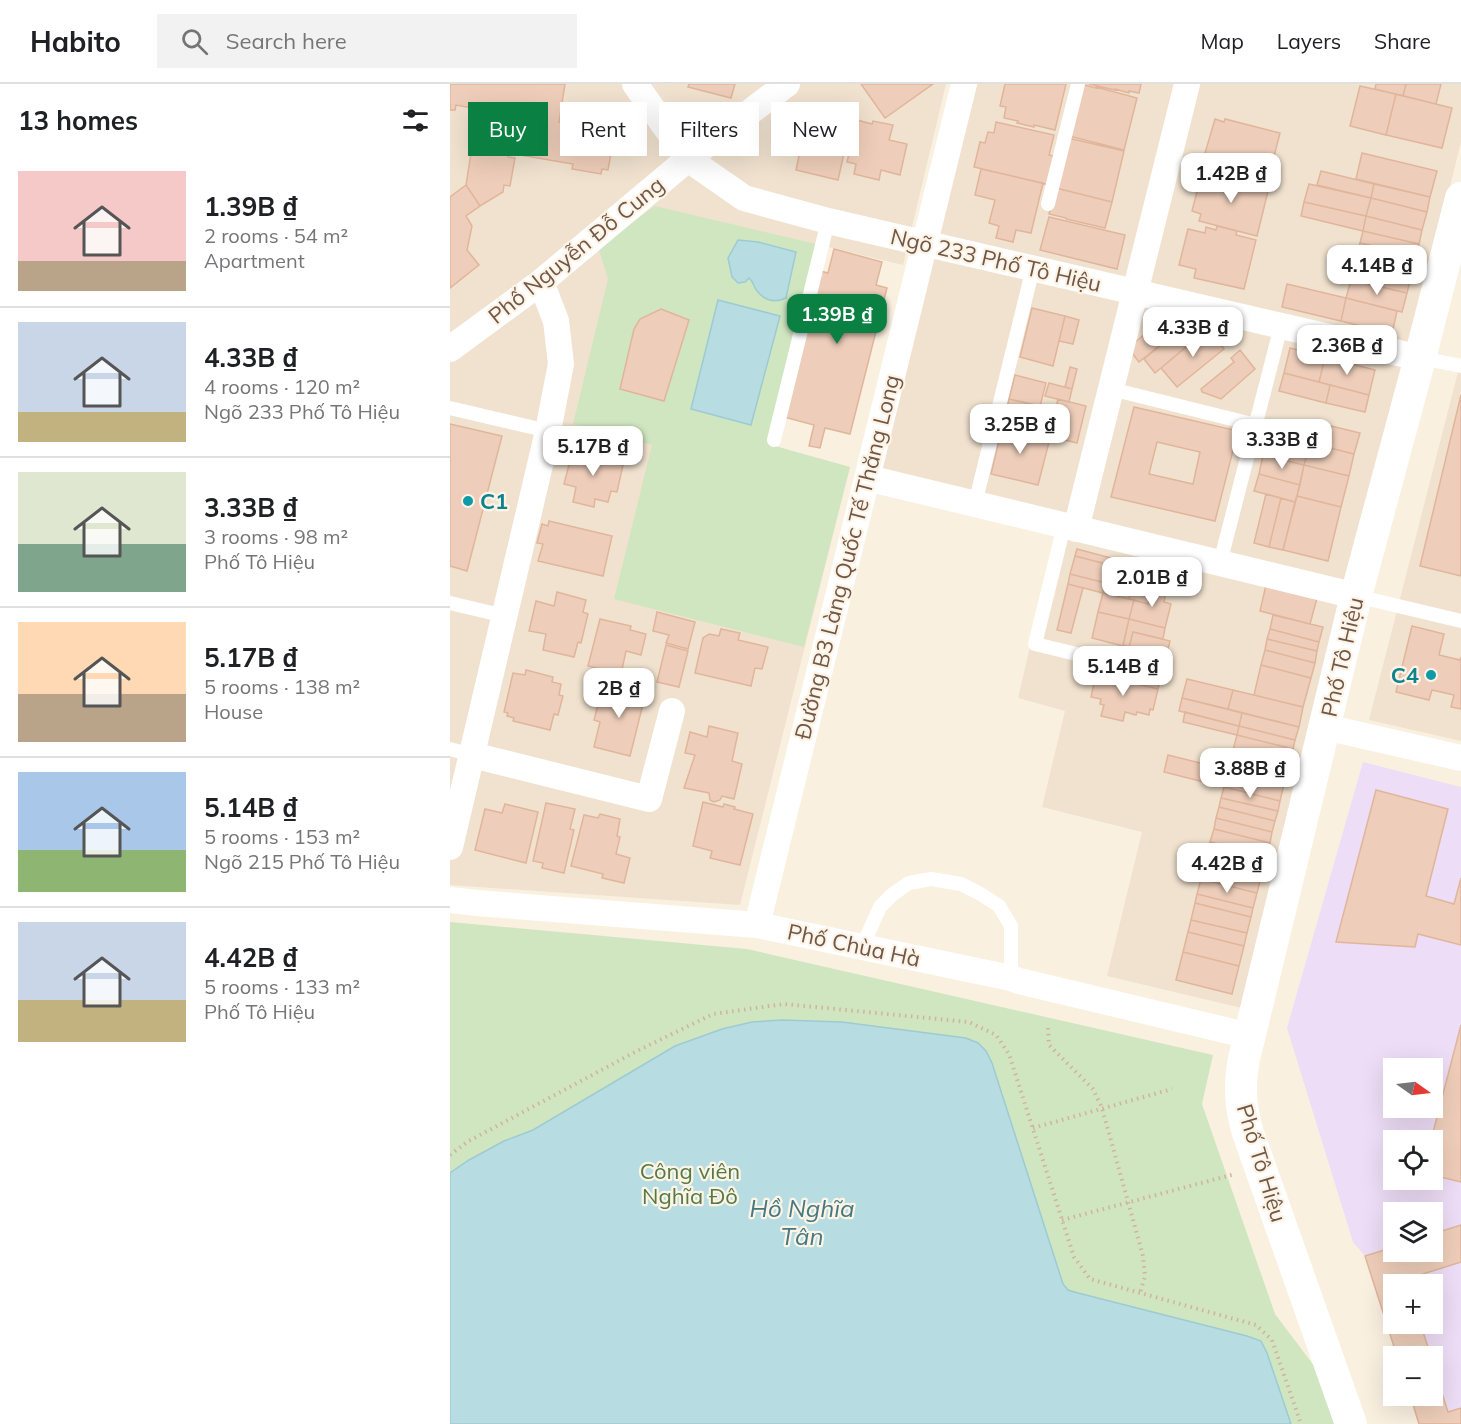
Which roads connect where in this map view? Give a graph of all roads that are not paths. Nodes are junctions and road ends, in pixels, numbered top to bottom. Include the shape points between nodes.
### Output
1 (635, 84) edge
2 (787, 84) edge
3 (964, 84) edge
4 (1078, 84) edge
5 (1187, 84) edge
6 (688, 159) junction
7 (1461, 198) edge
8 (1048, 204) dead end
9 (828, 221) junction
10 (924, 243) junction
11 (1033, 268) junction
12 (541, 282) junction
13 (1136, 292) junction
14 (1281, 326) junction
15 (450, 350) edge
16 (1420, 358) junction
17 (1461, 366) edge
18 (1111, 390) junction
19 (450, 408) edge
20 (1256, 426) junction
21 (548, 431) junction
22 (774, 440) dead end
23 (867, 478) junction
24 (975, 504) junction
25 (1070, 527) junction
26 (1220, 563) junction
27 (1356, 596) junction
28 (450, 603) edge
29 (505, 616) junction
30 (1461, 621) edge
31 (1122, 665) dead end
32 (672, 711) dead end
33 (1325, 727) junction
34 (461, 752) edge
35 (1461, 759) edge
36 (450, 847) edge
37 (450, 900) edge
38 (757, 925) junction
39 (861, 947) junction
40 (1011, 978) junction
41 (1250, 1036) junction
42 (1351, 1424) edge

1 - 6 street, Ngõ 233 Phố Tô Hiệu
2 - 6 street, Phố Nguyễn Đỗ Cung
3 - 10 street, Đường B3 Làng Quốc Tế Thăng Long
4 - 8 lane
5 - 13 street
6 - 9 street, Ngõ 233 Phố Tô Hiệu via 744,198
6 - 12 street, Phố Nguyễn Đỗ Cung
7 - 16 street, Phố Tô Hiệu
9 - 10 street, Ngõ 233 Phố Tô Hiệu
9 - 22 lane
10 - 11 street, Ngõ 233 Phố Tô Hiệu
10 - 23 street, Đường B3 Làng Quốc Tế Thăng Long
11 - 13 street, Ngõ 233 Phố Tô Hiệu
11 - 24 lane
12 - 15 street, Phố Nguyễn Đỗ Cung
12 - 21 street via 556,321 561,364
13 - 14 street, Ngõ 233 Phố Tô Hiệu
13 - 18 street
14 - 16 street, Ngõ 233 Phố Tô Hiệu
14 - 20 lane
16 - 17 lane
16 - 27 street, Phố Tô Hiệu
18 - 20 lane
18 - 25 street
19 - 21 lane
20 - 26 lane
21 - 29 street
23 - 24 street
23 - 38 street, Đường B3 Làng Quốc Tế Thăng Long
24 - 25 street
25 - 26 street
25 - 31 lane via 1035,644
26 - 27 street
27 - 30 lane
27 - 33 street, Phố Tô Hiệu
28 - 29 lane
29 - 34 street
32 - 34 street via 650,799
33 - 35 street
33 - 41 street, Phố Tô Hiệu
34 - 36 street
37 - 38 street, Phố Chùa Hà
38 - 39 street, Phố Chùa Hà
39 - 40 street, Phố Chùa Hà
39 - 40 lane via 880,908 909,883 931,879 961,884 999,906 1011,926
40 - 41 street, Phố Chùa Hà
41 - 42 street, Phố Tô Hiệu via 1241,1079 1243,1116

